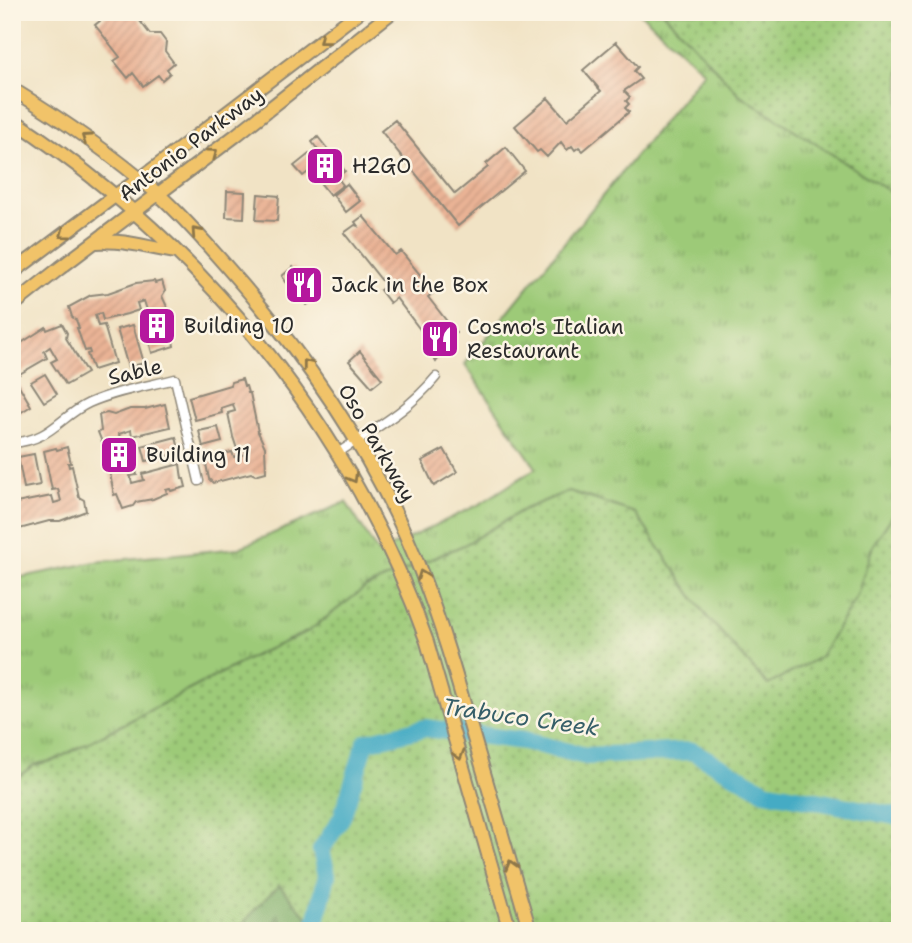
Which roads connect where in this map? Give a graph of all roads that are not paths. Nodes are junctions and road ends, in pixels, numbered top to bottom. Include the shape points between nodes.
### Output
1 (359, 12) edge
2 (392, 12) edge
3 (303, 56) junction
4 (307, 80) junction
5 (12, 89) edge
6 (12, 119) edge
7 (140, 179) junction
8 (158, 194) junction
9 (116, 195) junction
10 (135, 211) junction
11 (97, 242) junction
12 (177, 252) junction
13 (12, 273) edge
14 (12, 306) edge
15 (436, 377) dead end
16 (357, 440) junction
17 (12, 443) edge
18 (338, 453) junction
19 (199, 481) dead end
20 (510, 931) edge
21 (530, 931) edge

1 -> 3 main road, Antonio Parkway
2 - 4 main road, Antonio Parkway
3 - 4 main road via 310,67
3 - 7 main road, Antonio Parkway
8 -> 4 main road, Antonio Parkway
7 -> 5 main road, Oso Parkway
6 - 9 main road, Oso Parkway
7 - 8 main road, Oso Parkway
7 - 9 main road, Antonio Parkway
8 - 10 main road, Antonio Parkway
16 -> 8 main road, Oso Parkway via 316,376 257,301
9 - 10 main road, Oso Parkway
9 -> 13 main road, Antonio Parkway
10 - 11 main road, Antonio Parkway
10 - 12 main road, Oso Parkway
11 - 12 main road via 145,244
11 - 14 main road, Antonio Parkway
12 - 18 main road, Oso Parkway via 264,347
15 - 16 street via 420,397
16 - 18 street
21 -> 16 main road, Oso Parkway via 446,639 412,550
17 - 19 street, Sable via 38,438 101,398 175,379
18 -> 20 main road, Oso Parkway via 391,552 427,642

